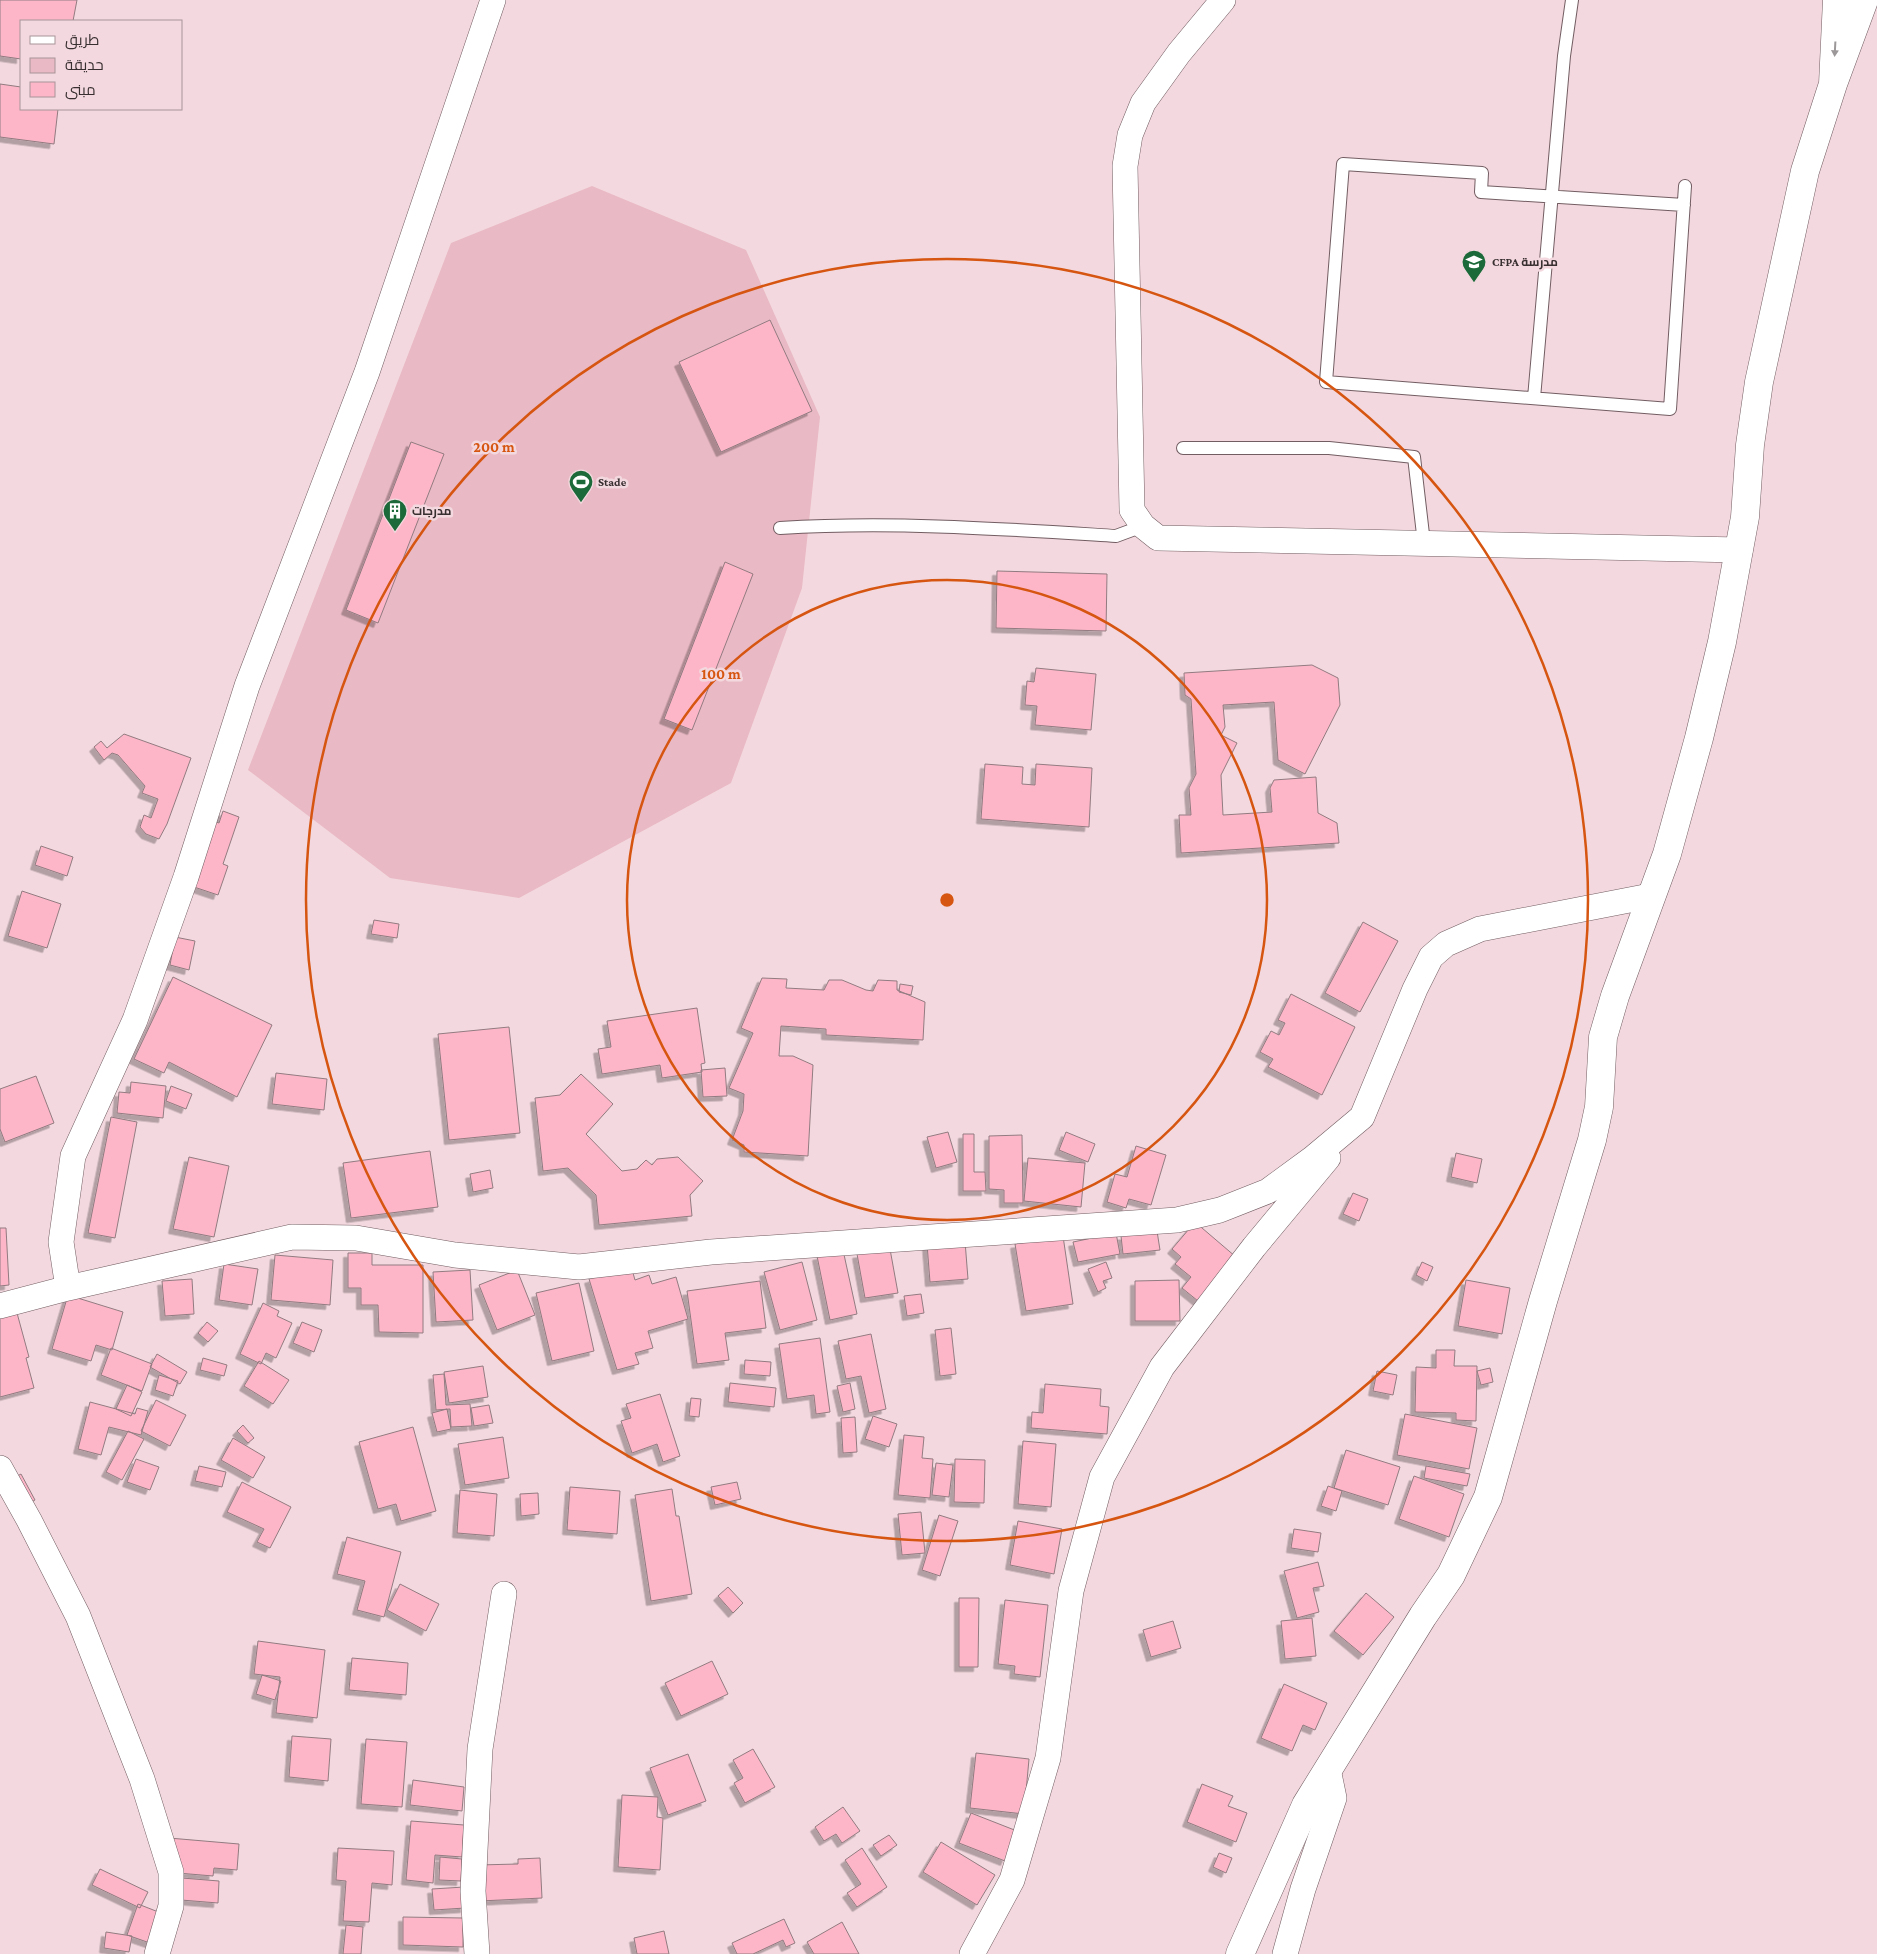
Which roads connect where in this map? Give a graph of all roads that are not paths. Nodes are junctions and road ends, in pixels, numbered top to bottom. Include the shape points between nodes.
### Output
1 (493, 0) edge
2 (1223, 0) edge
3 (1572, 0) edge
4 (1837, 0) edge
5 (1864, 0) edge
6 (1833, 84) junction
7 (1686, 186) dead end
8 (1552, 195) junction
9 (1684, 205) junction
10 (1534, 398) junction
11 (1183, 448) dead end
12 (1143, 526) junction
13 (780, 528) dead end
14 (1424, 543) junction
15 (1740, 550) junction
16 (1650, 896) junction
17 (1362, 1117) junction
18 (68, 1288) junction
19 (0, 1306) edge
20 (0, 1468) edge
21 (504, 1594) dead end
22 (1328, 1769) junction
23 (158, 1954) edge
24 (478, 1954) edge
25 (972, 1954) edge
26 (1240, 1954) edge
27 (1285, 1954) edge

1 - 18 street via 367,372 247,686 186,877 135,1020 73,1156 61,1242
2 - 12 street via 1143,103 1130,135 1125,166 1132,510
3 - 8 lane
4 -> 6 street
5 - 6 street
6 - 15 street via 1805,171 1758,382
7 - 9 lane
8 - 9 lane
8 - 10 lane
8 - 10 lane via 1481,192 1482,174 1343,164 1326,382
9 - 10 lane via 1670,410
11 - 14 lane via 1329,448 1414,457
12 - 13 lane via 1116,536 926,524
12 - 14 street via 1158,538
14 - 15 street
15 - 16 street via 1700,738 1667,854
16 - 17 street via 1480,929 1446,944 1431,957 1415,989
16 - 22 street via 1603,1037 1599,1107 1592,1140 1488,1497 1451,1575
17 - 18 street via 1268,1191 1220,1210 1178,1220 721,1251 579,1267 455,1254 356,1238 292,1237
17 - 25 street via 1254,1247 1162,1367 1102,1478 1071,1591 1048,1758 1012,1880
18 - 19 street
20 - 23 street via 78,1616 142,1779 171,1872 171,1906
21 - 24 street via 480,1749 473,1891
22 - 26 street via 1306,1805
22 - 27 street via 1334,1798

